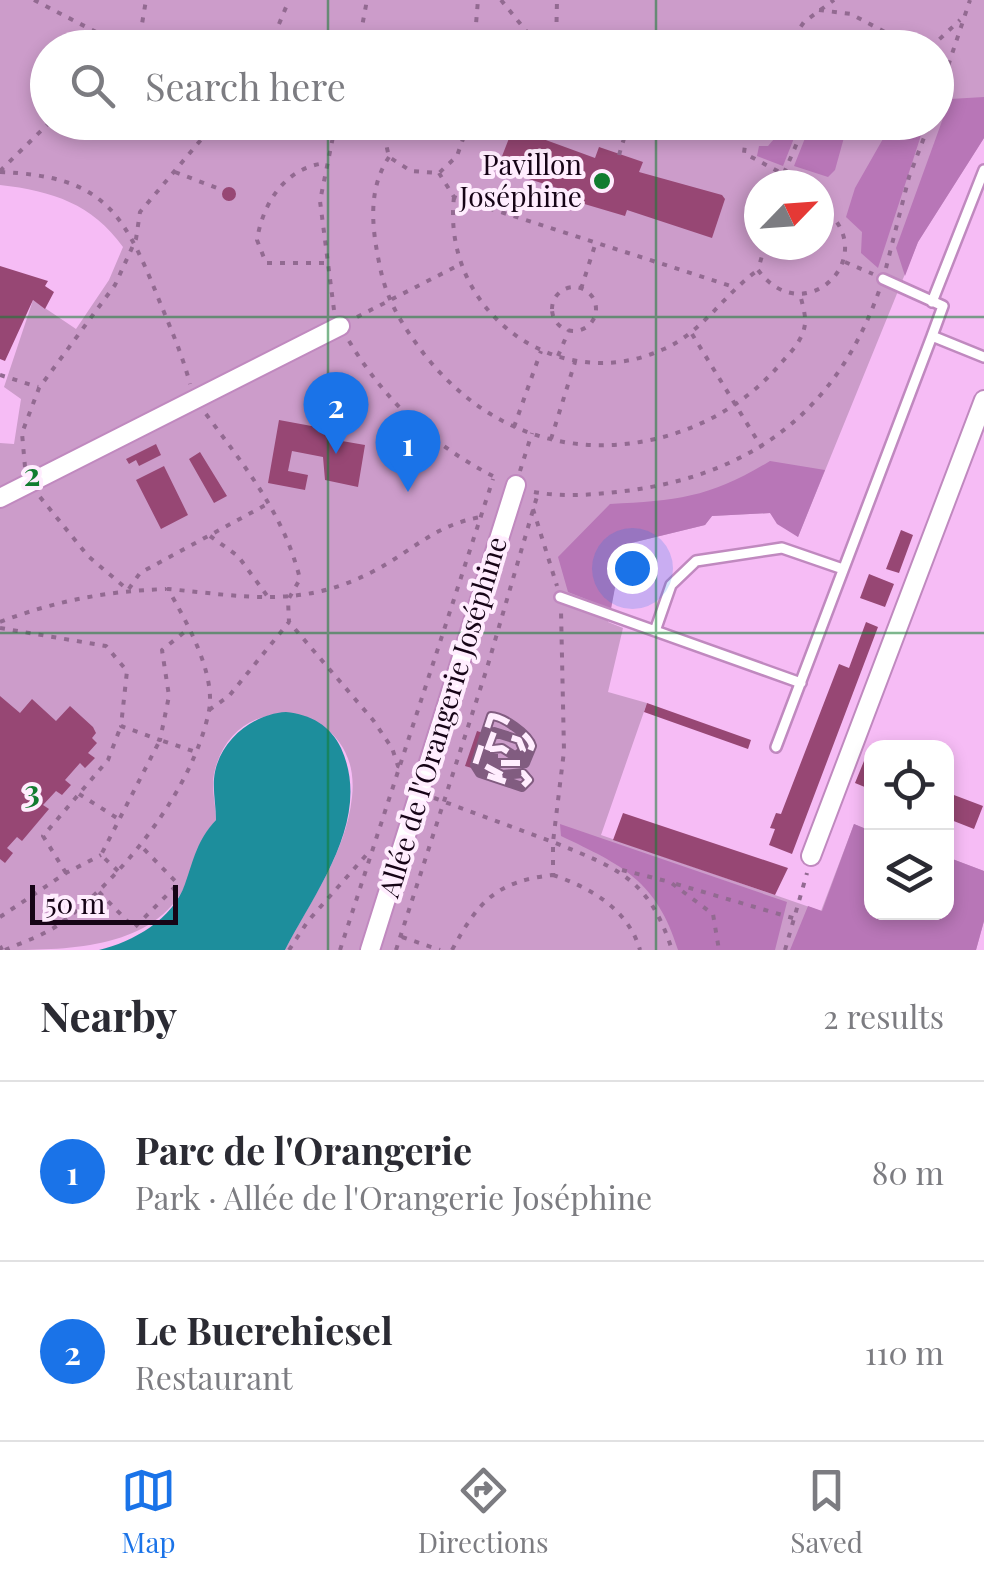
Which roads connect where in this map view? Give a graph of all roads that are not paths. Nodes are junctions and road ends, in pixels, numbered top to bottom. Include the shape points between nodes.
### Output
1 (984, 170) edge
2 (883, 279) road end
3 (932, 302) junction
4 (340, 326) road end
5 (932, 336) junction
6 (984, 357) edge
7 (984, 400) edge
8 (980, 420) edge
9 (516, 485) road end
10 (0, 498) edge
11 (840, 568) junction
12 (560, 597) road end
13 (655, 631) junction
14 (801, 683) junction
15 (776, 747) dead end
16 (811, 856) road end
17 (370, 950) edge

1 - 3 lane
2 - 3 lane
3 - 5 lane via 942,306
4 - 10 street
5 - 6 lane
5 - 11 lane
7 - 8 street
8 - 16 street
9 - 17 street, Allée de l'Orangerie Joséphine
11 - 13 lane via 782,548 696,562 672,585
11 - 14 lane
12 - 13 lane
13 - 14 lane
14 - 15 lane

